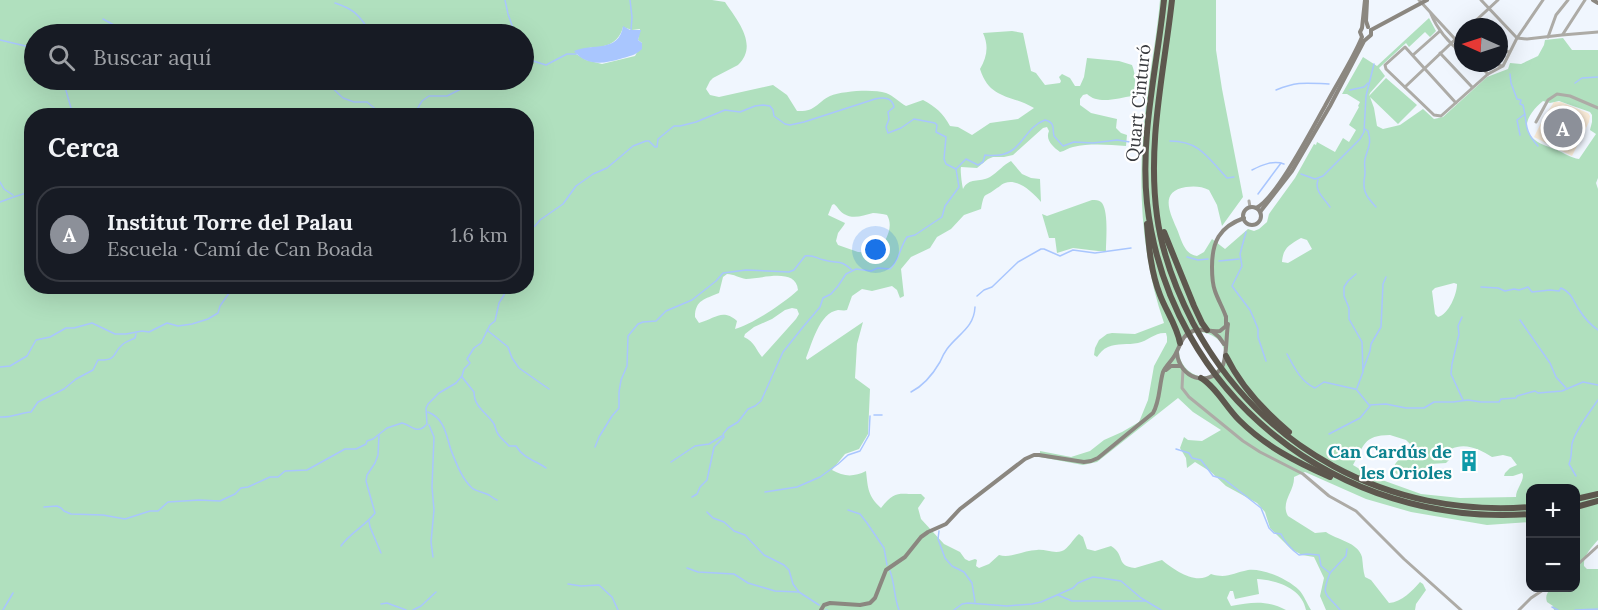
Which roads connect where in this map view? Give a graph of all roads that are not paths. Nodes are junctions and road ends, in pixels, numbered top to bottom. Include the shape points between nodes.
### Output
1 (1164, 0) edge
2 (1172, 0) edge
3 (1366, 0) edge
4 (1427, 0) edge
5 (1481, 0) edge
6 (1498, 0) edge
7 (1543, 0) edge
8 (1568, 0) edge
9 (1585, 0) edge
10 (1593, 0) edge
11 (1420, 1) edge
12 (1598, 3) edge
13 (1489, 9) junction
14 (1430, 12) junction
15 (1479, 18) edge
16 (1439, 21) junction
17 (1434, 24) junction
18 (1362, 28) junction
19 (1369, 28) junction
20 (1440, 32) junction
21 (1598, 32) edge
22 (1562, 34) junction
23 (1548, 37) junction
24 (1364, 38) junction
25 (1454, 38) edge
26 (1517, 38) junction
27 (1454, 40) edge
28 (1450, 44) junction
29 (1454, 46) edge
30 (1509, 52) edge
31 (1440, 53) junction
32 (1413, 55) junction
33 (1424, 68) junction
34 (1492, 72) edge
35 (1488, 74) joint
36 (1405, 87) junction
37 (1472, 88) junction
38 (1456, 103) junction
39 (1598, 108) edge
40 (1536, 122) dead end
41 (1250, 201) dead end
42 (1157, 208) junction
43 (1255, 209) junction
44 (1147, 210) junction
45 (1244, 218) junction
46 (1226, 317) junction
47 (1210, 331) junction
48 (1179, 347) junction
49 (1225, 347) junction
50 (1226, 356) junction
51 (1182, 368) junction
52 (1163, 376) junction
53 (1192, 376) junction
54 (1201, 378) junction
55 (1182, 382) junction
56 (1361, 484) junction
57 (1598, 494) edge
58 (1580, 498) edge
59 (1598, 501) edge
60 (1580, 506) edge
61 (1526, 507) edge
62 (1526, 514) edge
63 (1598, 546) edge
64 (1580, 562) edge
65 (1540, 592) edge
66 (821, 610) edge
67 (1461, 610) edge
68 (1519, 610) edge

1 - 44 highway, Quart Cinturó via 1148,119
2 - 42 highway, Quart Cinturó via 1155,123
3 - 18 street
3 - 19 street
4 - 11 street
5 - 13 street
6 - 13 street
7 - 26 street
8 - 23 street via 1556,15
9 - 22 street
10 - 12 street
11 - 14 street
11 - 19 street
13 - 15 street
13 - 26 street
14 - 16 street
14 - 17 street
16 - 17 street
16 - 25 street
17 - 20 street
18 - 19 street
18 - 24 street
19 - 24 street via 1371,35
20 - 28 street
20 - 32 street
21 - 22 street
22 - 23 street
23 - 26 street
24 - 43 street via 1292,171
26 - 30 street
27 - 28 street
28 - 29 street
28 - 31 street
31 - 33 street
31 - 37 street
32 - 33 street
32 - 36 street via 1405,47 1385,65
33 - 36 street
33 - 38 street
34 - 35 street
35 - 37 street
36 - 38 street via 1434,115 1441,116
37 - 38 street
39 - 40 street via 1557,93 1548,100
41 - 43 street
42 - 47 highway via 1164,235 1198,316
42 - 56 highway, Quart Cinturó via 1176,286 1217,362 1269,421
43 - 45 street via 1245,210
43 - 45 street via 1260,219 1254,224
44 - 48 highway via 1156,285 1177,331
44 - 56 highway, Quart Cinturó via 1161,268 1180,315 1226,388 1292,449 1330,472
45 - 46 street via 1222,231 1212,251 1213,285
46 - 47 street via 1224,329
46 - 49 street
47 - 48 street via 1191,332
47 - 49 street
48 - 51 street
48 - 52 street
49 - 50 street
50 - 54 street via 1219,371
50 - 56 highway via 1249,391 1283,427
51 - 52 street via 1171,366
51 - 53 street
51 - 55 street
52 - 66 street via 1153,413 1098,458 1084,462 1039,455 1025,459 946,524 921,537 905,557 886,570 870,603 830,603
53 - 54 street
53 - 55 street
54 - 56 highway via 1242,423 1272,447 1340,481
55 - 67 street via 1185,394 1235,435 1303,474 1329,496 1356,511
56 - 61 highway, Quart Cinturó via 1443,504
56 - 62 highway, Quart Cinturó via 1401,502 1449,512
57 - 58 highway
59 - 60 highway
63 - 64 street
65 - 68 street

